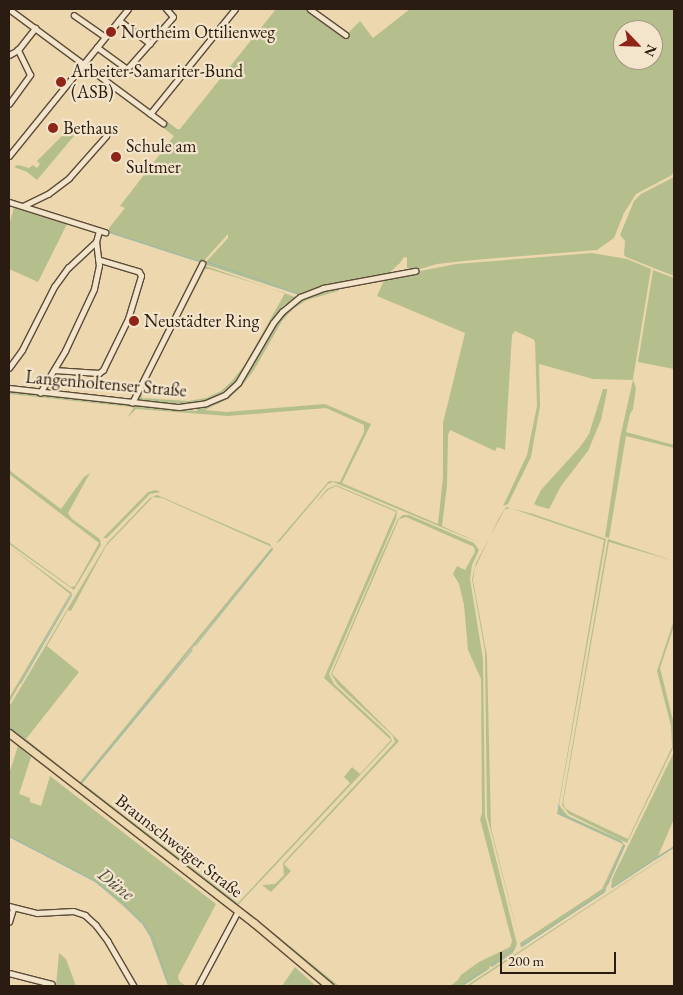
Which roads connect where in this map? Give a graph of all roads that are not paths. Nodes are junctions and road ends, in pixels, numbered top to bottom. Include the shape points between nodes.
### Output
1 (9, 9) edge
2 (128, 9) edge
3 (166, 9) edge
4 (235, 9) edge
5 (310, 9) edge
6 (320, 9) edge
7 (315, 12) junction
8 (74, 15) dead end
9 (119, 20) junction
10 (35, 28) junction
11 (346, 35) dead end
12 (105, 37) junction
13 (150, 43) junction
14 (97, 47) junction
15 (18, 50) junction
16 (9, 55) edge
17 (84, 64) junction
18 (9, 104) edge
19 (150, 114) junction
20 (163, 123) dead end
21 (106, 136) dead end
22 (9, 156) edge
23 (9, 202) edge
24 (23, 206) junction
25 (99, 231) junction
26 (105, 232) dead end
27 (96, 242) junction
28 (99, 260) junction
29 (202, 264) dead end
30 (415, 271) dead end
31 (9, 368) edge
32 (54, 370) junction
33 (9, 388) edge
34 (40, 393) junction
35 (132, 403) junction
36 (9, 733) edge
37 (11, 908) edge
38 (238, 911) junction
39 (9, 922) edge
40 (9, 972) edge
41 (52, 984) dead end
42 (134, 986) edge
43 (198, 986) edge
44 (329, 986) edge

1 - 10 street
2 - 9 street
3 - 13 street via 173,17
4 - 19 street
5 - 7 street
6 - 7 street
7 - 11 street
8 - 12 street
9 - 12 street
9 - 13 street
10 - 15 street
10 - 17 street
12 - 14 street
13 - 14 street via 126,69
14 - 17 street
15 - 16 street
15 - 18 street via 30,75
17 - 19 street
17 - 22 street
19 - 20 street
21 - 24 street via 69,178 48,194
23 - 24 street
24 - 25 street
25 - 26 street
25 - 27 street
27 - 28 street
27 - 31 street via 68,268 54,287 17,359
28 - 32 street via 94,289
28 - 32 street via 139,272 141,276 128,319 103,370 98,373
29 - 35 street
30 - 35 street, Langenholtenser Straße via 323,288 295,300 274,322 238,383 213,401 186,407
32 - 34 street
33 - 34 street, Langenholtenser Straße
34 - 35 street, Langenholtenser Straße
36 - 38 main road, Braunschweiger Straße
37 - 39 street
37 - 42 street via 42,914 73,911 85,915 114,951
38 - 43 street
38 - 44 main road, Braunschweiger Straße
40 - 41 street

